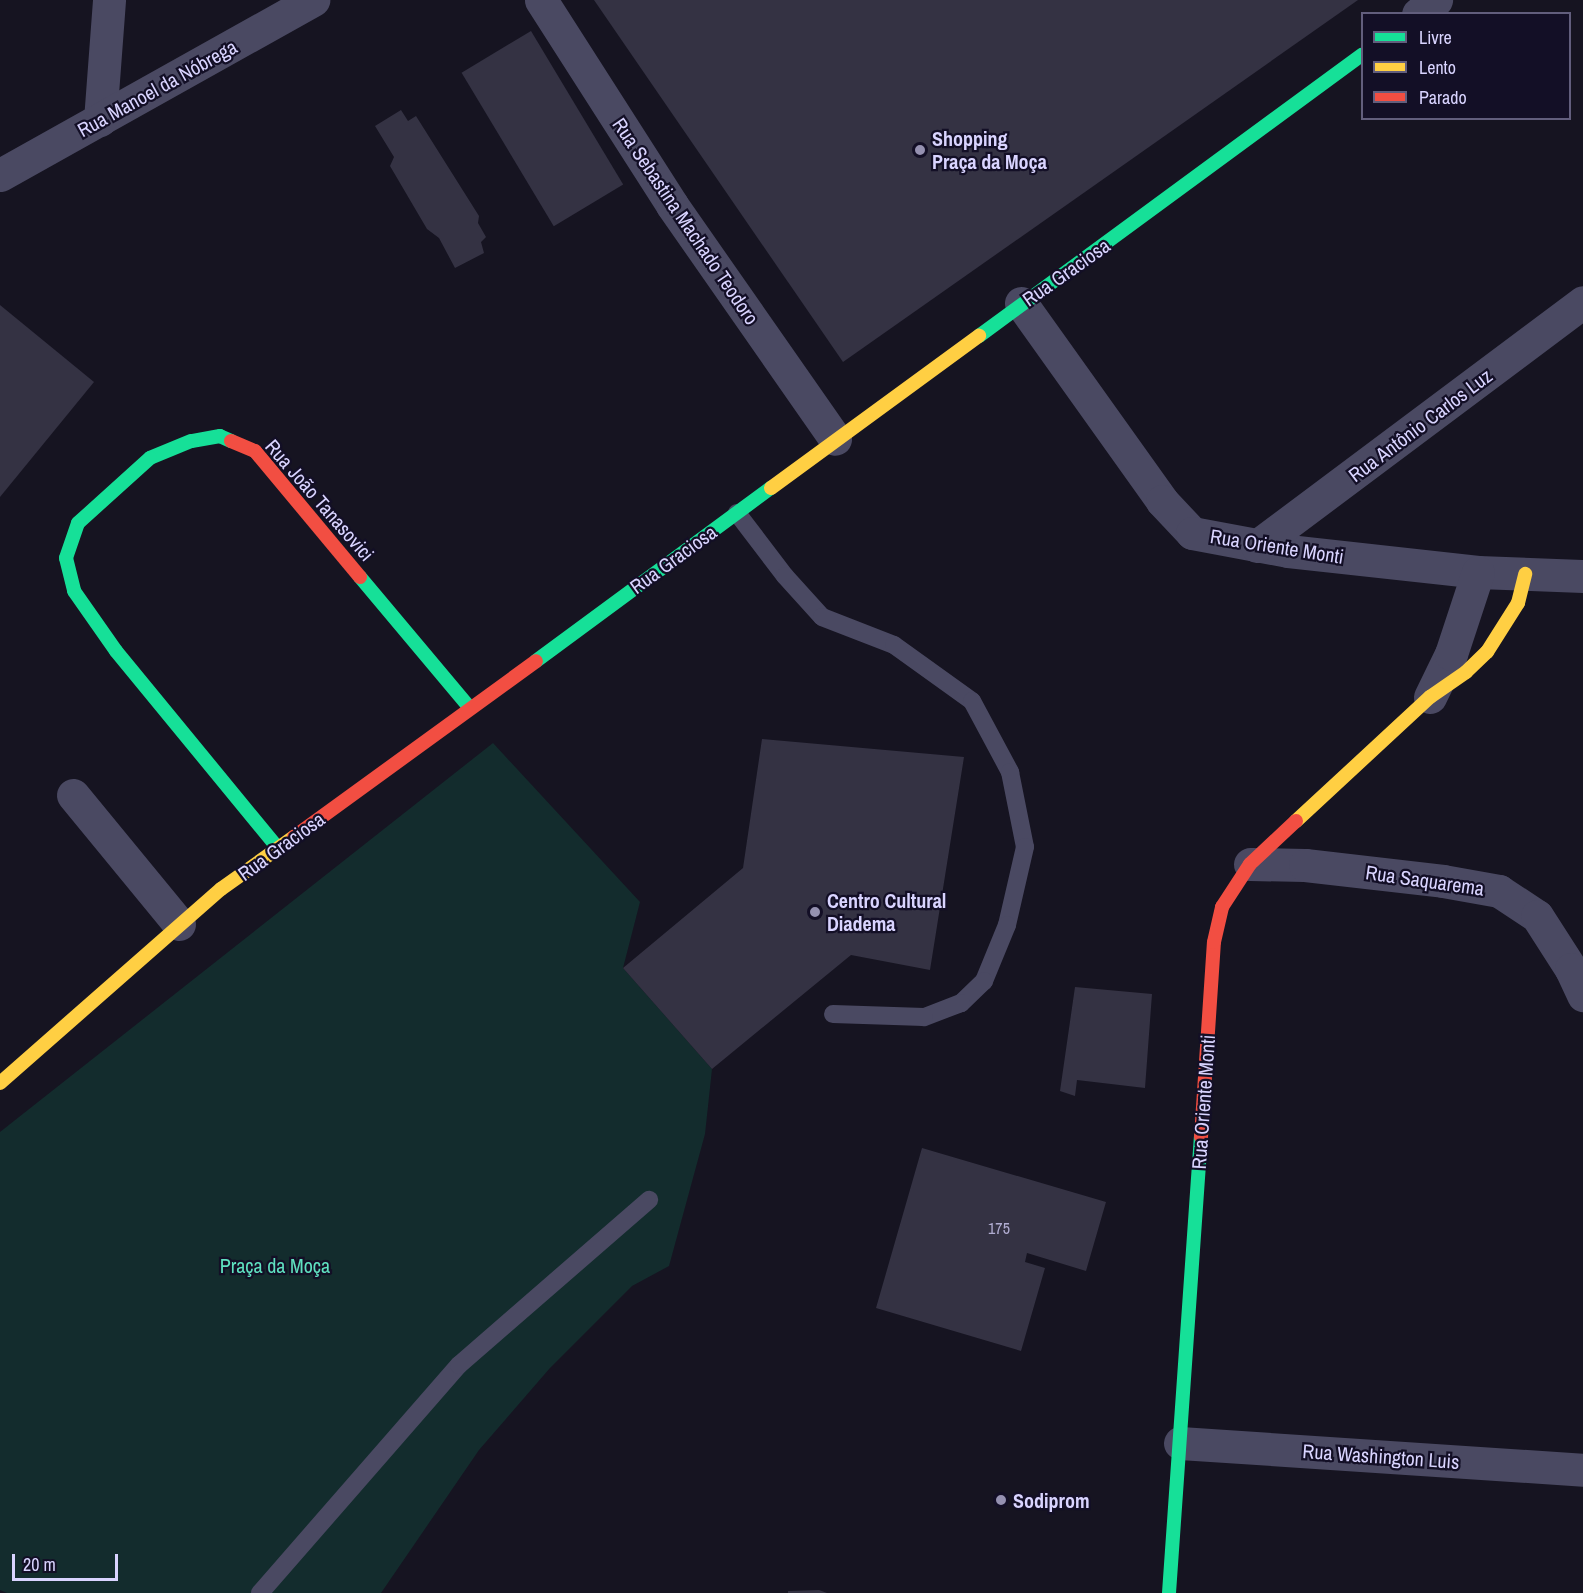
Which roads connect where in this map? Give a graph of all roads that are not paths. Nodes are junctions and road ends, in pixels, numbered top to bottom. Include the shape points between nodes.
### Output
1 (109, 0) edge
2 (313, 0) edge
3 (541, 0) edge
4 (1437, 0) edge
5 (1421, 12) edge
6 (1361, 56) edge
7 (100, 120) junction
8 (0, 175) edge
9 (1583, 302) edge
10 (1021, 303) junction
11 (835, 439) junction
12 (736, 513) junction
13 (1257, 546) junction
14 (1478, 572) junction
15 (1525, 574) junction
16 (1583, 576) edge
17 (1430, 698) junction
18 (470, 708) junction
19 (73, 795) dead end
20 (278, 848) junction
21 (1250, 864) junction
22 (179, 924) junction
23 (1583, 995) edge
24 (833, 1014) dead end
25 (0, 1083) edge
26 (649, 1200) dead end
27 (1180, 1443) junction
28 (1583, 1470) edge
29 (260, 1593) edge
30 (1169, 1593) edge

1 - 7 street
2 - 7 street, Rua Manoel da Nóbrega
3 - 11 street, Rua Sebastina Machado Teodoro via 672,205
4 - 5 street
6 - 10 street, Rua Graciosa via 1157,208
7 - 8 street, Rua Manoel da Nóbrega
9 - 13 street, Rua Antônio Carlos Luz
10 - 11 street, Rua Graciosa
10 - 13 street, Rua Oriente Monti via 1162,501 1192,533
11 - 12 street, Rua Graciosa
12 - 18 street, Rua Graciosa
12 - 24 lane via 822,617 894,645 972,701 1010,772 1025,847 1003,934 984,981 961,1003 924,1017
13 - 14 street, Rua Oriente Monti
14 - 15 street
14 - 17 street, Rua Oriente Monti via 1451,654
15 - 16 street
15 - 17 street, Rua Oriente Monti via 1518,603 1497,639 1466,672
17 - 21 street, Rua Oriente Monti
18 - 20 street, Rua Graciosa
18 - 20 street, Rua João Tanasovici via 255,451 220,436 191,441 150,458 78,523 66,558 74,591 116,651
19 - 22 street
20 - 22 street, Rua Graciosa
21 - 23 street, Rua Saquarema via 1305,865 1499,891 1537,916
21 - 27 street, Rua Oriente Monti via 1222,907 1214,942
22 - 25 street, Rua Graciosa
26 - 29 lane via 459,1365
27 - 28 street, Rua Washington Luis
27 - 30 street, Rua Oriente Monti

